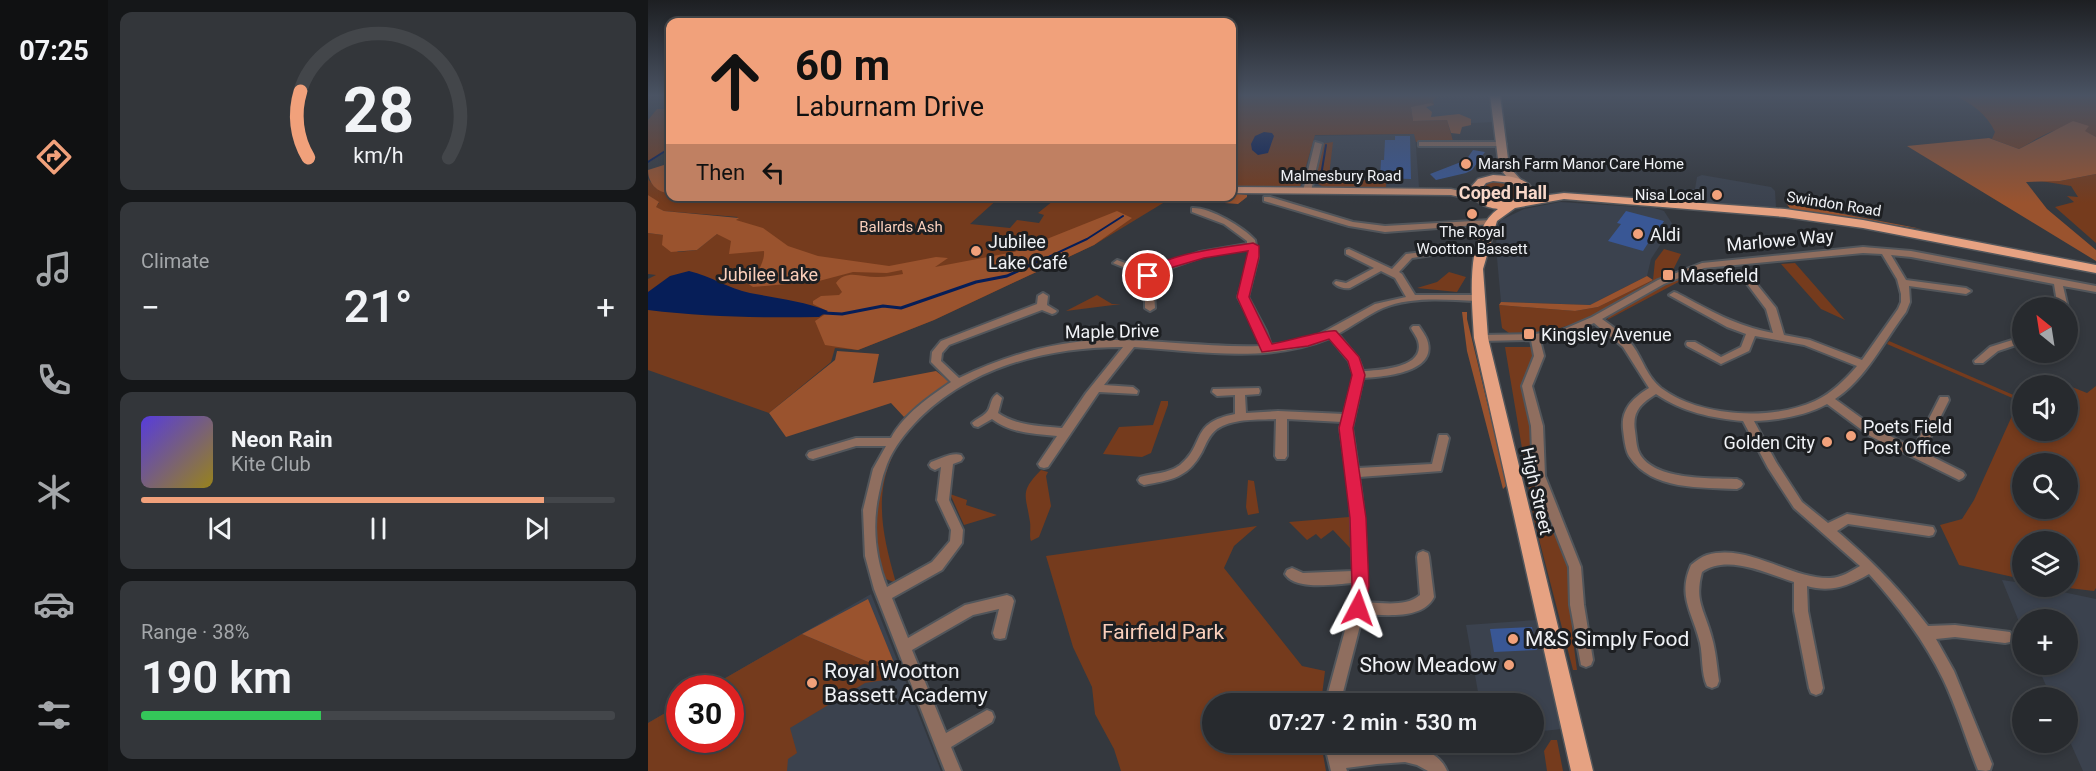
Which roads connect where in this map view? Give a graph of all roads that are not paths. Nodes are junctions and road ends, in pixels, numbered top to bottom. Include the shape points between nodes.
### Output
1 (1500, 131) edge
2 (1318, 144) dead end
3 (1422, 144) dead end
4 (1502, 144) junction
5 (1503, 159) junction
6 (1484, 181) junction
7 (1519, 182) junction
8 (1236, 190) edge
9 (1307, 191) junction
10 (1451, 192) junction
11 (1564, 196) junction
12 (1267, 199) dead end
13 (1482, 200) junction
14 (1523, 202) junction
15 (1510, 206) junction
16 (1195, 207) dead end
17 (1491, 220) junction
18 (1253, 246) junction
19 (1884, 251) junction
20 (1349, 252) dead end
21 (1429, 253) dead end
22 (1117, 263) dead end
23 (1380, 268) junction
24 (2096, 269) edge
25 (1393, 273) junction
26 (1743, 273) dead end
27 (1148, 274) junction
28 (1903, 282) junction
29 (2058, 282) junction
30 (1339, 283) dead end
31 (2096, 290) edge
32 (1966, 291) dead end
33 (1674, 294) dead end
34 (2061, 297) edge
35 (1412, 298) junction
36 (1477, 298) junction
37 (1150, 308) dead end
38 (1052, 311) dead end
39 (1595, 319) junction
40 (1422, 330) dead end
41 (1751, 332) junction
42 (1332, 334) junction
43 (1779, 336) junction
44 (1535, 337) junction
45 (1481, 338) junction
46 (2012, 343) edge
47 (1131, 344) junction
48 (1690, 344) dead end
49 (1267, 349) junction
50 (1979, 361) dead end
51 (1862, 364) junction
52 (1359, 375) junction
53 (957, 382) junction
54 (1096, 388) junction
55 (1656, 389) junction
56 (1255, 391) dead end
57 (1133, 392) dead end
58 (1216, 392) dead end
59 (1240, 392) junction
60 (997, 398) dead end
61 (1827, 399) junction
62 (1944, 400) dead end
63 (992, 414) junction
64 (1241, 416) junction
65 (1746, 416) junction
66 (1282, 417) junction
67 (1347, 417) junction
68 (978, 423) dead end
69 (1066, 433) junction
70 (1443, 438) dead end
71 (890, 442) junction
72 (1916, 454) junction
73 (813, 455) dead end
74 (1281, 456) dead end
75 (947, 462) dead end
76 (1044, 464) dead end
77 (1354, 473) junction
78 (1959, 475) dead end
79 (1144, 480) dead end
80 (1737, 484) dead end
81 (1827, 530) junction
82 (1929, 531) dead end
83 (1423, 557) dead end
84 (1870, 567) junction
85 (1292, 574) dead end
86 (1360, 577) junction
87 (1800, 579) junction
88 (885, 595) junction
89 (1358, 608) junction
90 (1000, 633) dead end
91 (1925, 633) junction
92 (2005, 637) dead end
93 (904, 647) junction
94 (1586, 660) dead end
95 (1712, 681) dead end
96 (1816, 688) dead end
97 (1335, 693) edge
98 (987, 717) dead end
99 (942, 744) junction
100 (1984, 764) dead end
101 (1338, 767) edge
102 (953, 771) edge
103 (1439, 771) edge
104 (1582, 771) edge

1 - 4 main road
2 - 9 street
3 - 4 street
4 - 5 main road
5 - 6 main road
5 - 7 main road via 1506,170
6 - 7 main road
6 - 10 main road
6 - 13 main road via 1475,190
7 - 11 main road, Swindon Road
7 - 14 main road via 1529,193
8 - 9 main road, Malmesbury Road
9 - 10 main road, Malmesbury Road
10 - 13 main road
11 - 14 main road, Swindon Road
11 - 24 main road, Swindon Road via 1810,216
12 - 17 street via 1385,230
13 - 15 main road
13 - 17 main road
14 - 15 main road
15 - 17 main road
16 - 18 street via 1245,234
17 - 36 main road, High Street via 1477,269
18 - 27 street via 1203,254 1161,266
18 - 49 street via 1254,257 1243,297
19 - 28 street
19 - 29 street, Marlowe Way
19 - 39 street, Marlowe Way via 1830,252 1702,266 1661,282
20 - 23 street
21 - 25 street via 1409,256
22 - 27 street
23 - 25 street
23 - 30 street via 1347,286
25 - 35 street via 1405,283
26 - 43 street via 1771,308
27 - 37 street
28 - 32 street
28 - 51 street via 1908,295 1905,306
29 - 31 street, Marlowe Way
29 - 34 street
33 - 41 street via 1716,319
35 - 36 street, Maple Drive
35 - 42 street, Maple Drive via 1373,309
36 - 45 main road, High Street
38 - 53 street via 1043,301 945,343 937,352 936,362
39 - 44 street, Marlowe Way via 1564,333
39 - 55 street via 1623,340
40 - 52 street via 1424,352 1416,362 1394,372
41 - 43 street
41 - 48 street via 1745,349 1721,361
42 - 49 street, Maple Drive
42 - 52 street via 1354,360
43 - 51 street via 1816,345
44 - 45 street, Marlowe Way
44 - 94 street via 1539,356 1527,386 1538,426 1539,476 1575,567
45 - 104 main road, High Street
46 - 50 street via 1994,349
47 - 49 street, Maple Drive
47 - 53 street, Maple Drive via 1044,351
47 - 54 street
51 - 61 street via 1844,387
52 - 67 street
53 - 71 street, Maple Drive via 927,403
54 - 57 street
54 - 69 street
55 - 65 street via 1694,409
55 - 80 street via 1635,401 1628,414 1633,453 1640,463 1671,479
56 - 59 street
58 - 59 street
59 - 64 street
60 - 63 street
61 - 65 street via 1779,415
61 - 72 street via 1874,433
62 - 72 street
63 - 68 street
63 - 69 street via 1005,423
64 - 66 street
64 - 79 street via 1210,428 1184,469 1170,476
65 - 81 street via 1798,505
66 - 67 street
66 - 74 street
67 - 77 street via 1346,439
69 - 76 street
70 - 77 street via 1437,468
71 - 73 street via 856,442
71 - 88 street, Maple Drive via 873,483 869,519 872,559
72 - 78 street
75 - 88 street via 942,495 957,530 956,543 937,566
77 - 86 street
81 - 82 street via 1847,519
81 - 84 street
83 - 89 street via 1428,597 1425,600 1410,607
84 - 87 street via 1830,584
84 - 91 street
85 - 86 street via 1302,579
86 - 89 street
87 - 95 street via 1735,558 1711,560 1696,569 1691,581 1692,599 1705,637
87 - 96 street via 1801,611
88 - 93 street, Maple Drive
89 - 97 street
90 - 93 street via 1007,601 970,609
91 - 92 street via 1955,631
91 - 100 street via 1949,676
93 - 99 street, Maple Drive
98 - 99 street
99 - 102 street, Maple Drive
101 - 103 street via 1409,754 1428,759

